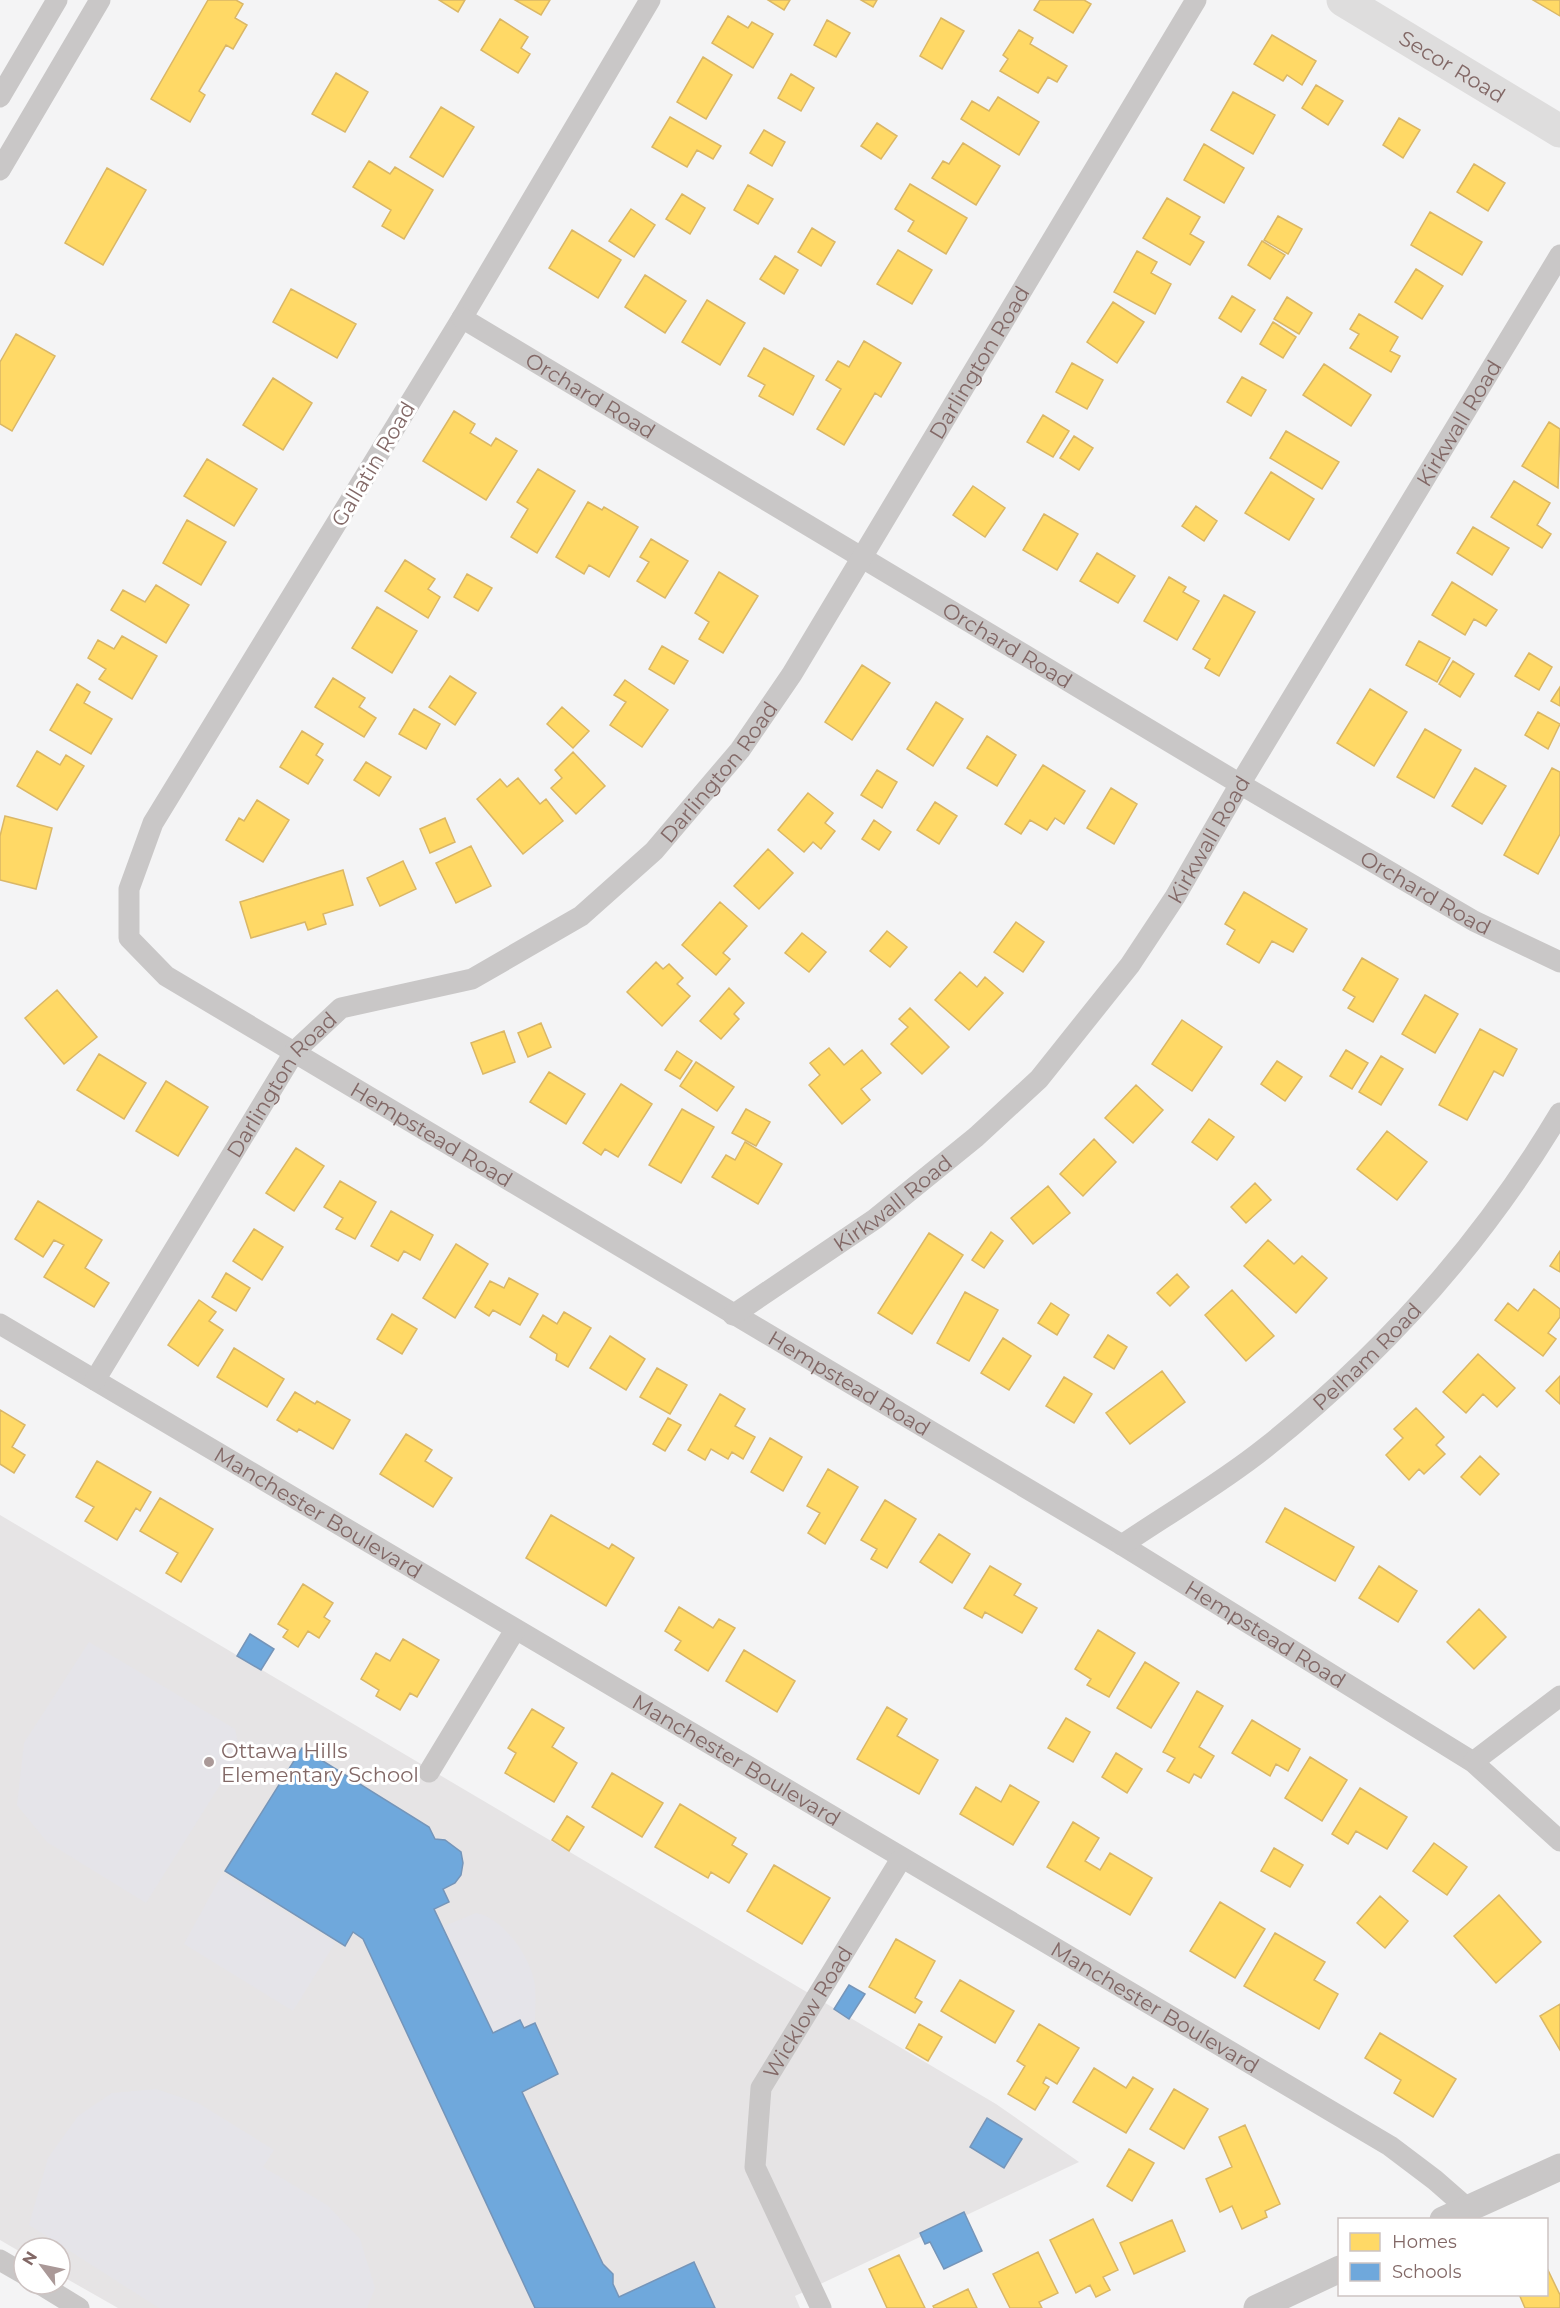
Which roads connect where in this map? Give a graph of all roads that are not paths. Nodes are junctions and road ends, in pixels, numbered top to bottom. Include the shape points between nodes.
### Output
1 (57, 0) edge
2 (100, 0) edge
3 (650, 0) edge
4 (1196, 0) edge
5 (1343, 0) edge
6 (0, 97) edge
7 (1560, 131) edge
8 (0, 170) edge
9 (1560, 255) edge
10 (462, 318) junction
11 (863, 557) junction
12 (1240, 784) junction
13 (129, 938) joint
14 (1560, 962) edge
15 (295, 1051) junction
16 (1560, 1113) edge
17 (733, 1315) junction
18 (0, 1324) edge
19 (95, 1380) junction
20 (1122, 1545) junction
21 (515, 1630) junction
22 (1560, 1696) edge
23 (1473, 1762) junction
24 (429, 1772) dead end
25 (1560, 1840) edge
26 (901, 1859) junction
27 (1560, 2167) edge
28 (1467, 2208) junction
29 (1447, 2218) edge
30 (1338, 2270) edge
31 (60, 2296) edge
32 (817, 2299) edge
33 (79, 2308) edge
34 (1257, 2308) edge

1 - 6 street
2 - 8 street
3 - 10 street, Gallatin Road
4 - 11 street, Darlington Road
5 - 7 main road, Secor Road
9 - 12 street, Kirkwall Road
10 - 11 street, Orchard Road
10 - 13 street, Gallatin Road via 153,823 129,889
11 - 12 street, Orchard Road
11 - 15 street, Darlington Road via 792,674 740,750 654,851 581,916 472,979 341,1008
12 - 14 street, Orchard Road via 1474,921
12 - 17 street, Kirkwall Road via 1175,897 1130,965 1039,1079 976,1137 875,1219
13 - 15 street, Hempstead Road via 166,976
15 - 17 street, Hempstead Road
15 - 19 street, Darlington Road
16 - 20 street, Pelham Road via 1473,1241 1403,1322 1344,1380 1264,1449
17 - 20 street, Hempstead Road
18 - 19 street, Manchester Boulevard
19 - 21 street, Manchester Boulevard
20 - 23 street, Hempstead Road
21 - 24 street
21 - 26 street, Manchester Boulevard
22 - 23 street
23 - 25 street, Hempstead Road
26 - 28 street, Manchester Boulevard via 1390,2146
26 - 32 street, Wicklow Road via 761,2088 755,2167
27 - 28 street
28 - 29 street
30 - 34 street
31 - 33 street

